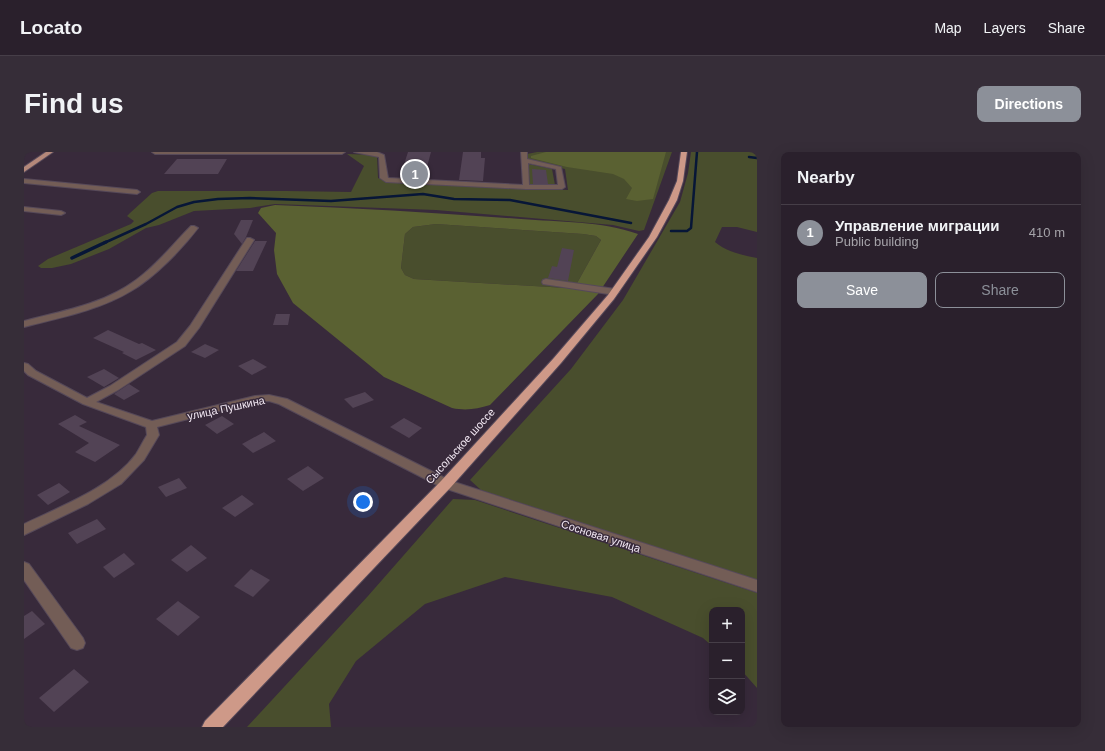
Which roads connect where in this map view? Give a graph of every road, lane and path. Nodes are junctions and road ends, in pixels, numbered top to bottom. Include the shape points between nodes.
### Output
1 (50, 152) edge
2 (154, 152) edge
3 (196, 152) edge
4 (342, 152) edge
5 (357, 152) edge
6 (684, 152) edge
7 (526, 154) edge
8 (24, 170) edge
9 (24, 181) edge
10 (526, 187) junction
11 (137, 192) dead end
12 (24, 209) edge
13 (61, 213) dead end
14 (194, 228) dead end
15 (250, 240) dead end
16 (546, 282) dead end
17 (615, 292) junction
18 (24, 324) edge
19 (24, 366) edge
20 (87, 402) junction
21 (152, 425) junction
22 (446, 484) junction
23 (24, 530) edge
24 (24, 568) edge
25 (757, 586) edge
26 (77, 643) dead end
27 (211, 727) edge

1 - 8 main road
2 - 3 street
3 - 4 street
5 - 10 street via 380,154 383,178 386,180
6 - 17 highway, Сысольское шоссе via 680,181 673,200 653,237
7 - 10 street
7 - 10 street via 559,168 562,187
9 - 11 street
12 - 13 street
14 - 18 street via 139,282 116,295 92,305
15 - 20 street via 181,344 114,388
16 - 17 street
17 - 22 highway, Сысольское шоссе via 557,361
19 - 20 street via 32,374
20 - 21 street
21 - 22 street, улица Пушкина via 255,399 269,398 283,401
21 - 23 street via 153,435 140,457 116,481 83,501
22 - 25 street, Сосновая улица
22 - 27 highway, Сысольское шоссе
24 - 26 street

